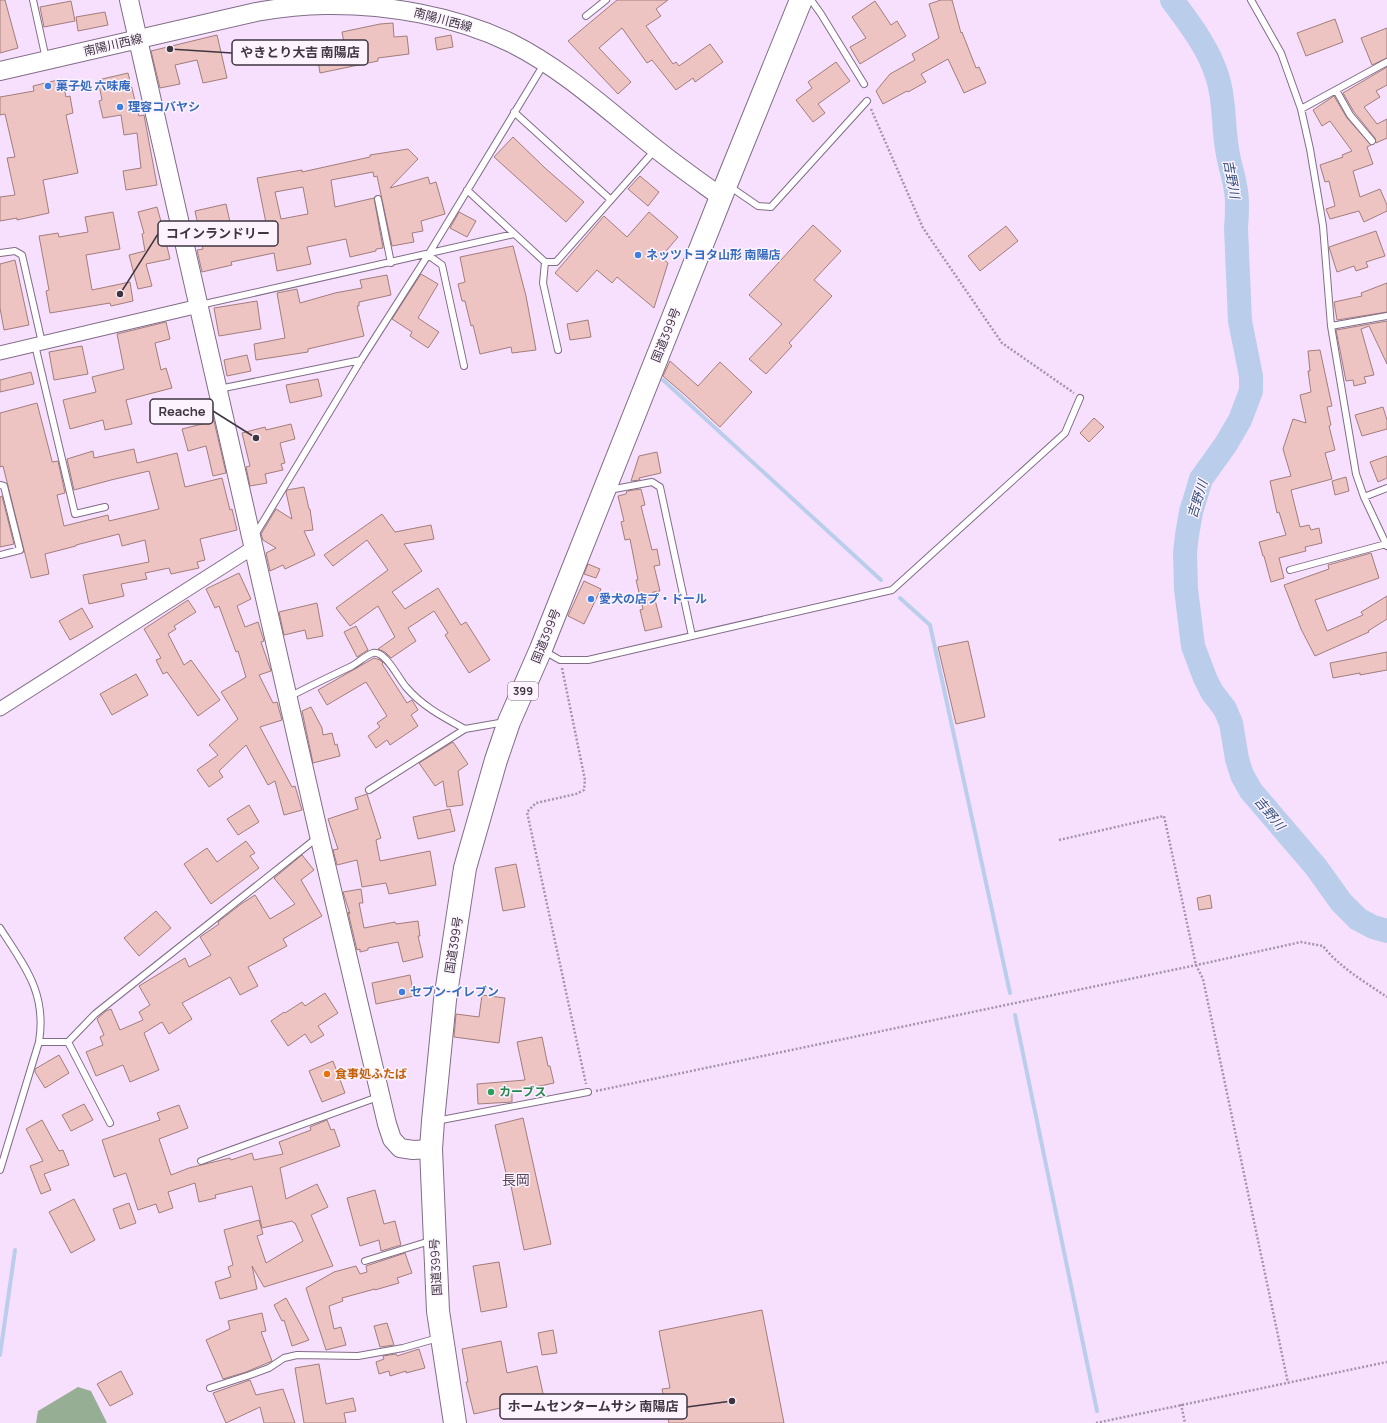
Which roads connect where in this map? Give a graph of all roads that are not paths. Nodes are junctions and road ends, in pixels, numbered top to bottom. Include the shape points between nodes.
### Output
1 (33, 0) edge
2 (129, 0) edge
3 (606, 0) edge
4 (801, 0) edge
5 (811, 0) edge
6 (1251, 0) edge
7 (586, 16) dead end
8 (138, 39) junction
9 (46, 61) junction
10 (544, 62) junction
11 (1387, 62) edge
12 (0, 71) edge
13 (864, 84) dead end
14 (1336, 90) junction
15 (867, 101) road end
16 (1301, 109) junction
17 (514, 112) junction
18 (1372, 141) dead end
19 (656, 149) junction
20 (467, 190) junction
21 (724, 190) junction
22 (378, 199) dead end
23 (611, 200) junction
24 (514, 234) junction
25 (0, 253) edge
26 (428, 255) junction
27 (545, 262) junction
28 (391, 263) junction
29 (198, 306) junction
30 (1387, 316) edge
31 (1331, 326) junction
32 (39, 344) junction
33 (558, 350) dead end
34 (0, 353) edge
35 (361, 360) junction
36 (464, 366) dead end
37 (218, 389) junction
38 (1080, 398) road end
39 (0, 485) edge
40 (1387, 488) edge
41 (604, 491) junction
42 (1364, 497) junction
43 (105, 506) dead end
44 (253, 543) junction
45 (1387, 545) edge
46 (0, 554) edge
47 (1290, 570) dead end
48 (692, 636) junction
49 (541, 649) junction
50 (288, 697) junction
51 (0, 709) edge
52 (509, 722) junction
53 (465, 729) junction
54 (369, 790) dead end
55 (319, 835) junction
56 (0, 928) edge
57 (39, 1042) junction
58 (68, 1042) junction
59 (588, 1092) road end
60 (381, 1096) junction
61 (433, 1121) junction
62 (110, 1123) dead end
63 (431, 1150) junction
64 (201, 1161) dead end
65 (0, 1170) edge
66 (435, 1240) junction
67 (365, 1261) dead end
68 (442, 1337) junction
69 (210, 1388) dead end
70 (455, 1423) edge

1 - 9 lane
2 - 8 street
3 - 7 lane
4 - 21 highway, 国道399号 / 399
5 - 13 lane
6 - 16 lane via 1281,53
8 - 9 street, 南陽川西線
8 - 10 street, 南陽川西線 via 290,7 364,6 409,11 480,30 511,43
8 - 29 street
9 - 12 street, 南陽川西線
10 - 17 lane
10 - 19 street, 南陽川西線 via 588,93
11 - 14 lane
14 - 16 lane
14 - 18 lane via 1350,115
15 - 21 lane via 771,207 758,206
16 - 31 lane via 1318,189
17 - 20 lane
17 - 23 lane
19 - 21 street, 南陽川西線
19 - 23 lane
20 - 24 lane
20 - 26 lane
21 - 41 highway, 国道399号 / 399
22 - 28 lane
23 - 27 lane via 556,262
24 - 26 lane
24 - 27 lane
25 - 32 lane via 15,251 22,255
26 - 28 lane
26 - 35 lane
26 - 36 lane via 442,265
27 - 33 lane via 543,282
28 - 29 lane
29 - 32 street
29 - 37 street
30 - 31 lane
31 - 42 lane via 1356,474
32 - 34 street
32 - 43 lane via 75,514
35 - 37 lane
35 - 44 lane
37 - 44 street
38 - 48 lane via 1066,433 892,590
39 - 46 lane via 4,486 20,550
40 - 42 lane
41 - 48 lane via 652,482 660,487
41 - 49 highway, 国道399号 / 399
42 - 45 lane
44 - 50 street
44 - 51 street
45 - 47 lane
48 - 49 lane via 588,660 560,660
49 - 52 highway, 国道399号 / 399
50 - 53 lane via 374,653 379,653 418,700
50 - 55 street
52 - 53 lane
52 - 61 highway, 国道399号 / 399 via 465,868 445,1000
53 - 54 lane
55 - 58 lane via 95,1014
55 - 60 street
56 - 57 lane via 28,972 37,992 41,1030
57 - 58 lane
57 - 65 lane
58 - 62 lane
59 - 61 lane
60 - 63 street via 392,1139 400,1148
60 - 64 lane
61 - 63 highway, 国道399号 / 399
63 - 66 highway, 国道399号 / 399
66 - 67 lane
66 - 68 highway, 国道399号 / 399 via 438,1311
68 - 69 lane via 403,1348 358,1356 297,1355 284,1358 269,1368
68 - 70 highway, 国道399号 / 399

